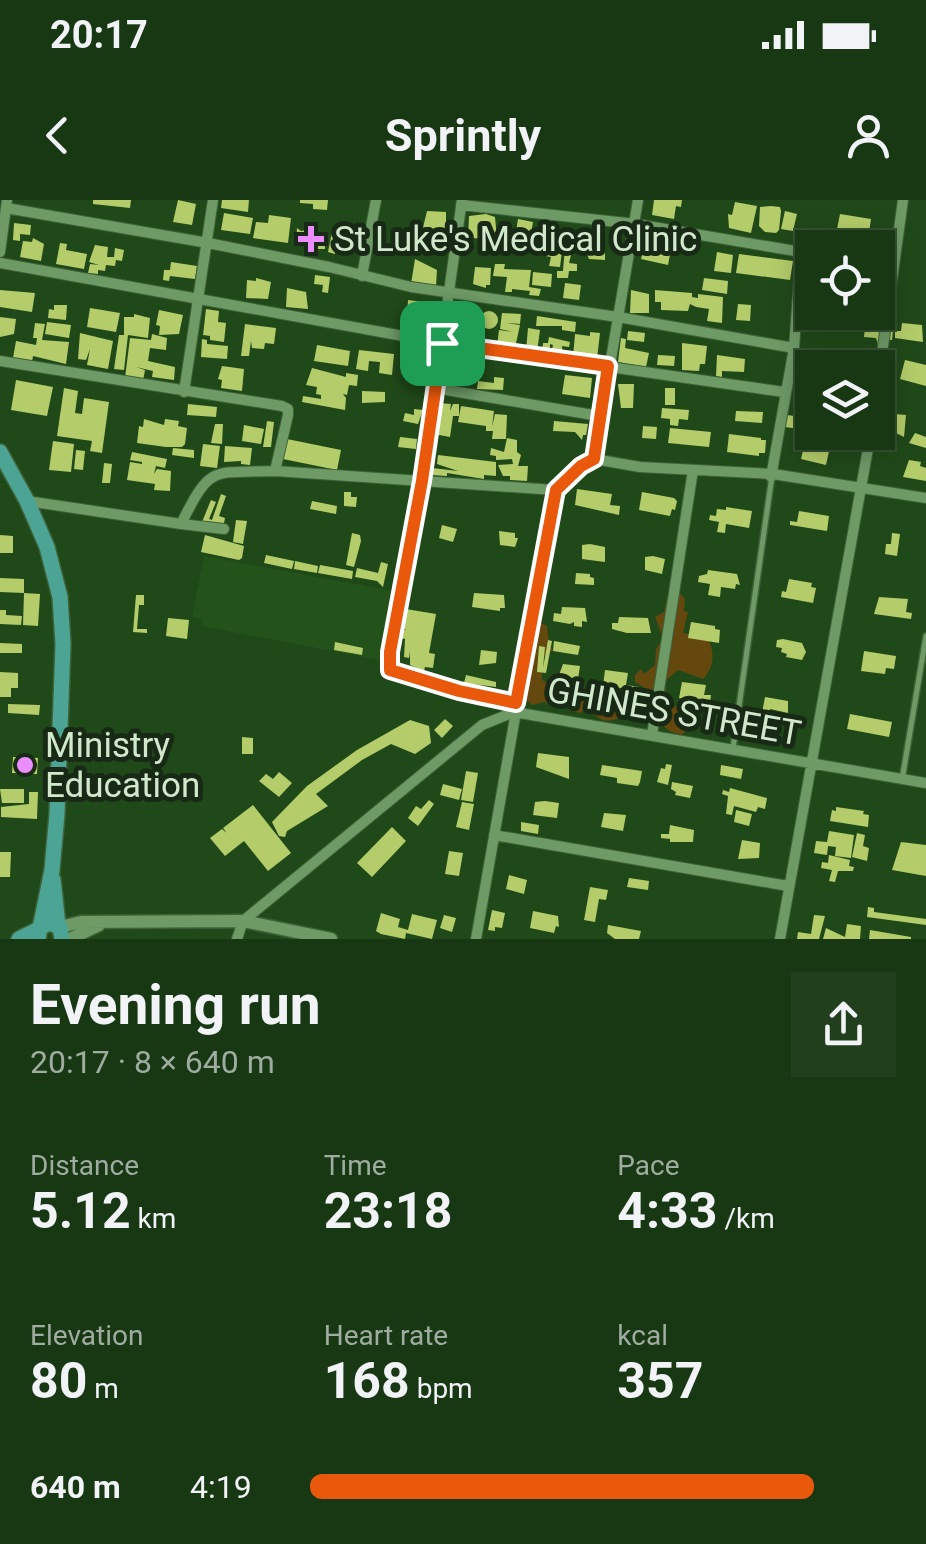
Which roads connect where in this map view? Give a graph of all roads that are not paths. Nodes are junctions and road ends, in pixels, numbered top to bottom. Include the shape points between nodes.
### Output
1 (212, 200) edge
2 (376, 200) edge
3 (638, 200) edge
4 (903, 200) edge
5 (461, 203) edge
6 (6, 204) edge
7 (636, 224) junction
8 (208, 243) junction
9 (0, 252) edge
10 (0, 263) edge
11 (362, 276) junction
12 (448, 292) junction
13 (199, 299) junction
14 (618, 317) junction
15 (442, 343) junction
16 (794, 348) junction
17 (883, 350) edge
18 (0, 361) edge
19 (608, 366) junction
20 (434, 388) junction
21 (184, 392) junction
22 (784, 392) junction
23 (600, 416) junction
24 (868, 450) edge
25 (0, 452) edge
26 (594, 459) junction
27 (694, 470) junction
28 (275, 472) junction
29 (773, 474) junction
30 (422, 481) junction
31 (863, 487) junction
32 (556, 490) junction
33 (926, 498) edge
34 (27, 500) junction
35 (180, 524) junction
36 (224, 528) dead end
37 (926, 636) edge
38 (515, 707) junction
39 (652, 735) junction
40 (732, 750) junction
41 (812, 764) junction
42 (902, 780) junction
43 (926, 783) edge
44 (494, 835) junction
45 (52, 870) junction
46 (788, 886) junction
47 (243, 921) junction
48 (39, 932) edge
49 (62, 933) edge
50 (19, 939) edge
51 (236, 939) edge
52 (331, 939) edge
53 (476, 939) edge
54 (780, 939) edge

1 - 8 street
2 - 11 street
3 - 7 street
4 - 17 street
5 - 7 street
5 - 12 street
6 - 8 street
6 - 9 street
7 - 14 street
7 - 16 street via 802,252
8 - 11 street
8 - 13 street
10 - 13 street
11 - 12 street
12 - 14 street
12 - 15 street
13 - 15 street
13 - 21 street
14 - 16 street
14 - 19 street
15 - 19 street
15 - 20 street
16 - 22 street
18 - 21 street
19 - 22 street
19 - 23 street
20 - 23 street
20 - 30 street
21 - 28 street via 288,409
22 - 29 street
23 - 26 street
24 - 31 street
25 - 34 main road
26 - 27 street
26 - 32 street
27 - 29 street
27 - 39 street
28 - 30 street
28 - 35 street via 212,475 200,484
29 - 31 street
29 - 40 lane
30 - 32 street
30 - 38 street via 390,670
31 - 33 street
31 - 41 street
32 - 38 street
34 - 35 street
34 - 45 main road via 60,597
35 - 36 street
37 - 42 lane
38 - 39 street, GHINES STREET
38 - 44 street
38 - 47 street, GHINES STREET via 482,725
39 - 40 street, GHINES STREET
40 - 41 street, GHINES STREET
41 - 42 street, GHINES STREET
41 - 46 street
42 - 43 street, GHINES STREET
44 - 46 street
44 - 53 street
45 - 48 main road
45 - 49 main road
46 - 54 street
47 - 49 street via 81,922
47 - 51 street
47 - 52 street
48 - 49 main road via 49,923
48 - 50 main road

